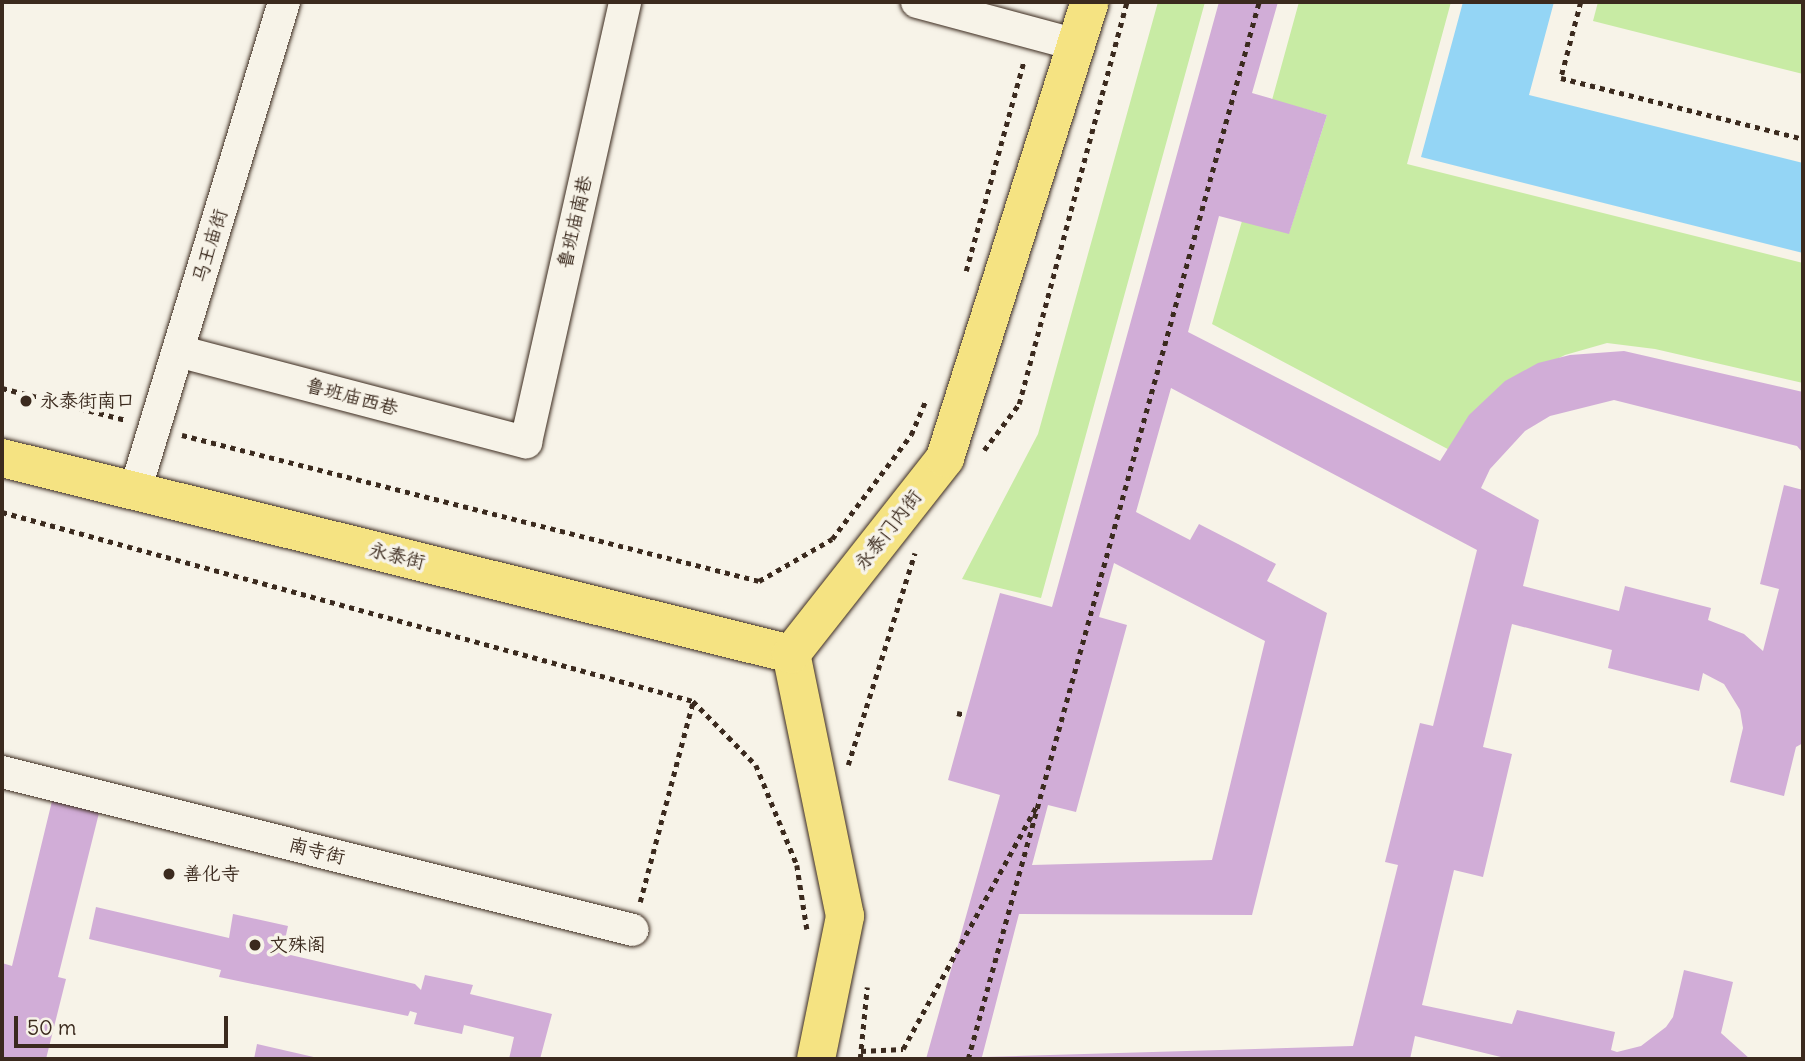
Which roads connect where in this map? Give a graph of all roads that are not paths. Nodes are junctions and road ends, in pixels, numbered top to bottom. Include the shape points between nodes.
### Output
1 (284, 2) edge
2 (625, 2) edge
3 (917, 2) edge
4 (1090, 2) edge
5 (1077, 45) junction
6 (178, 351) junction
7 (526, 442) joint
8 (2, 458) edge
9 (135, 491) junction
10 (791, 654) junction
11 (2, 772) edge
12 (633, 930) road end
13 (816, 1059) edge

1 - 6 street, 马王庙街
2 - 7 street, 鲁班庙南巷
3 - 5 street
4 - 5 main road, 永泰门内街
5 - 10 main road, 永泰门内街 via 945,457
6 - 7 street, 鲁班庙西巷
6 - 9 street, 马王庙街
8 - 9 main road, 永泰街
9 - 10 main road, 永泰街
10 - 13 main road via 845,916
11 - 12 street, 南寺街

